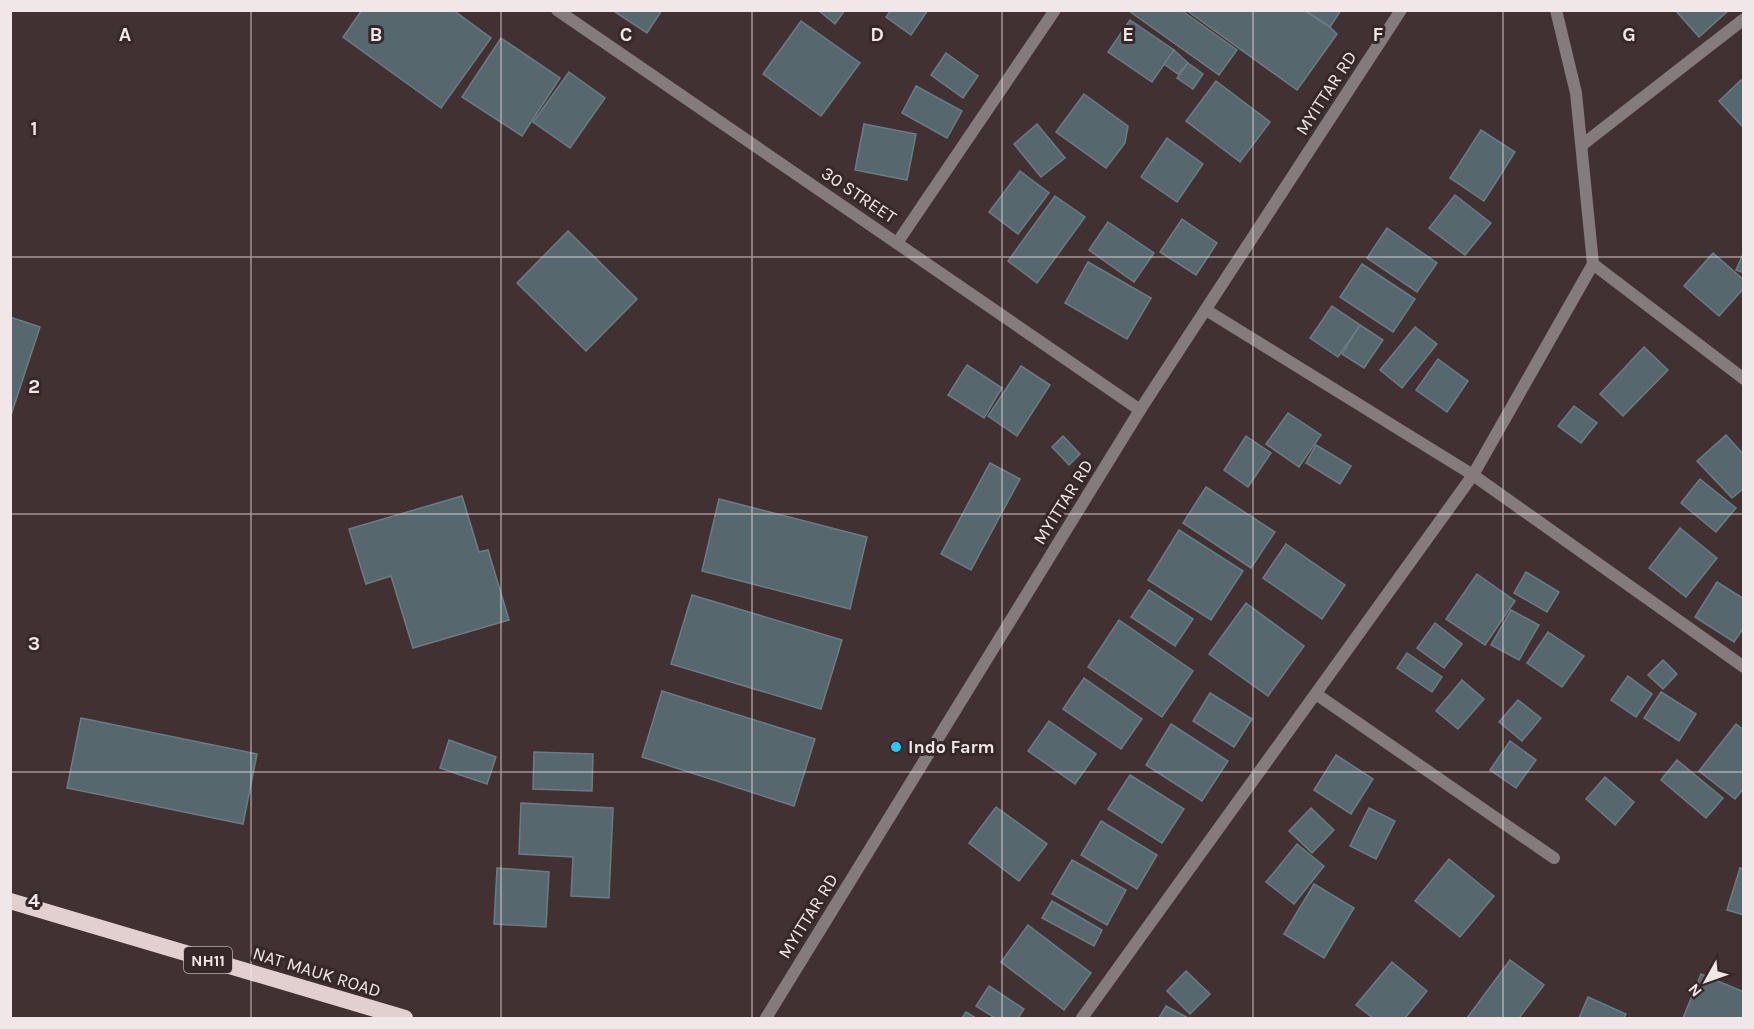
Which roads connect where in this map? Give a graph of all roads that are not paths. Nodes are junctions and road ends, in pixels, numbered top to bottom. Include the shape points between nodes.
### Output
1 (557, 10) edge
2 (1401, 10) edge
3 (1556, 10) edge
4 (1052, 12) edge
5 (1743, 19) edge
6 (1581, 145) junction
7 (897, 243) junction
8 (1593, 264) junction
9 (1206, 310) junction
10 (1743, 379) edge
11 (1140, 410) junction
12 (1473, 475) junction
13 (1743, 667) edge
14 (1316, 694) junction
15 (1554, 858) dead end
16 (10, 901) edge
17 (405, 1018) edge
18 (765, 1018) edge
19 (1082, 1018) edge

1 - 7 street, 30 STREET
2 - 9 street, MYITTAR RD
3 - 6 street via 1576,93
4 - 7 street
5 - 6 street
6 - 8 street
7 - 11 street, 30 STREET
8 - 10 street
8 - 12 street
9 - 11 street, MYITTAR RD
9 - 12 street
11 - 18 street, MYITTAR RD
12 - 13 street
12 - 14 street
14 - 15 street
14 - 19 street
16 - 17 highway, NAT MAUK ROAD / NH11

